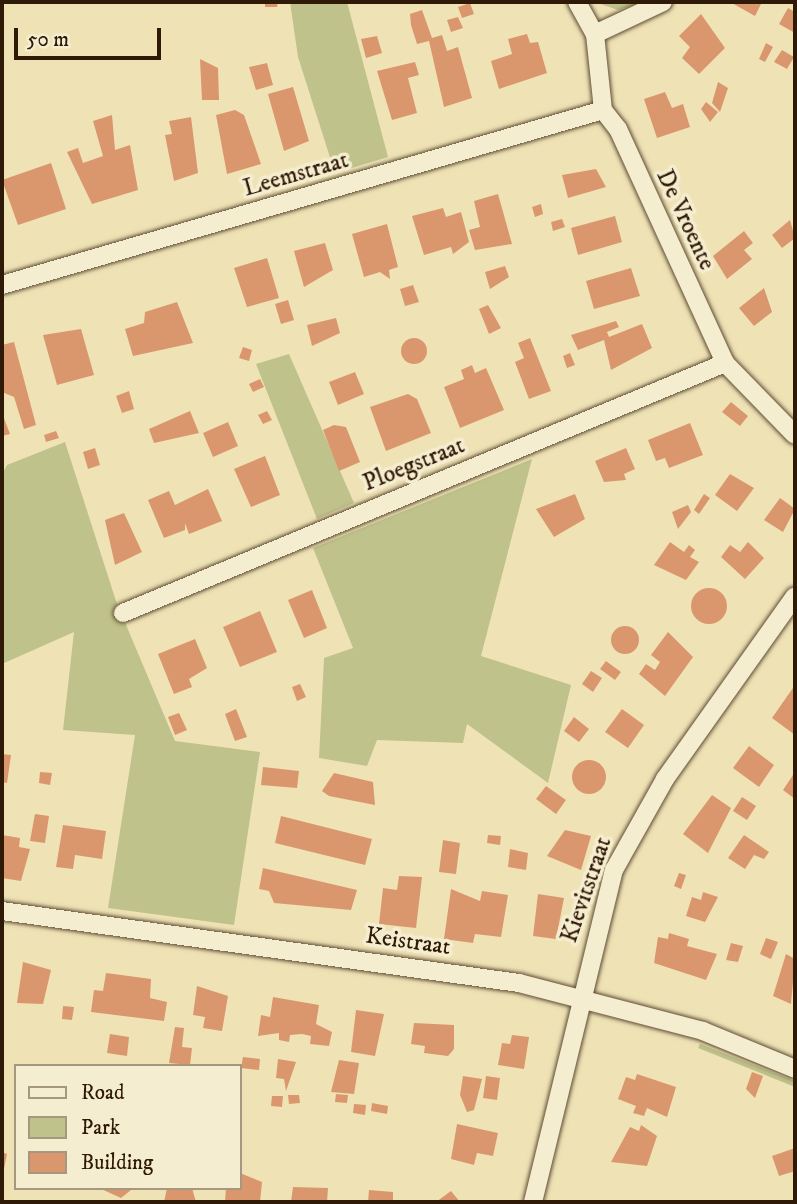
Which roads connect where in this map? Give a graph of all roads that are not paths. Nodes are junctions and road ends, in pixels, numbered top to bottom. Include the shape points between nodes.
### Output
1 (577, 2) edge
2 (663, 2) edge
3 (595, 34) junction
4 (603, 110) junction
5 (2, 285) edge
6 (725, 363) junction
7 (795, 435) edge
8 (795, 596) edge
9 (122, 613) dead end
10 (2, 911) edge
11 (580, 996) junction
12 (795, 1069) edge
13 (533, 1202) edge

1 - 3 street, De Vroente
2 - 3 street
3 - 4 street, De Vroente
4 - 5 street, Leemstraat
4 - 6 street, De Vroente via 618,129
6 - 7 street, De Vroente
6 - 9 street, Ploegstraat
8 - 11 street, Kievitstraat via 639,822 614,870
10 - 11 street, Keistraat
11 - 12 street, Keistraat via 703,1031
11 - 13 street, Kievitstraat

